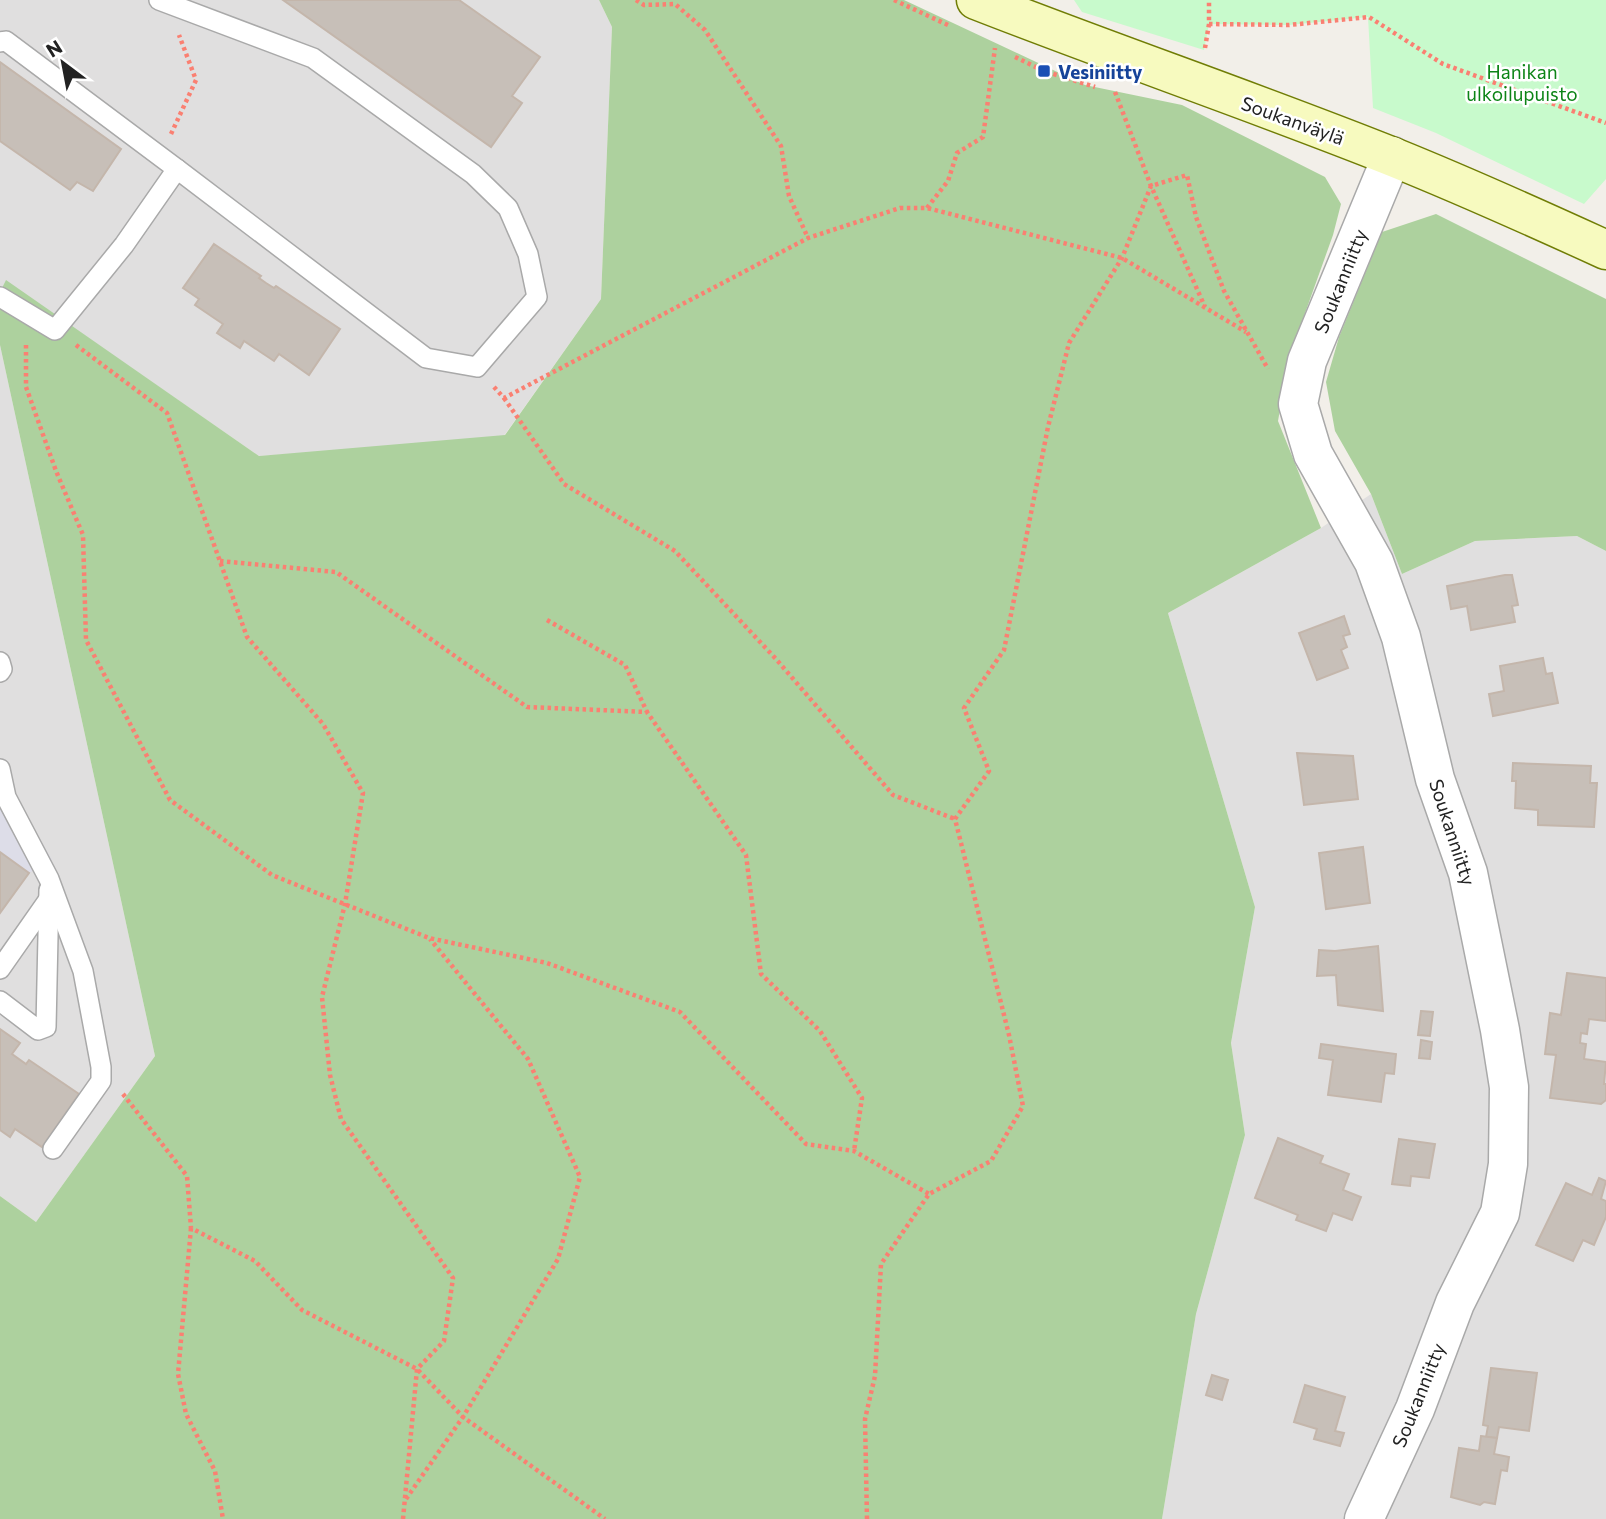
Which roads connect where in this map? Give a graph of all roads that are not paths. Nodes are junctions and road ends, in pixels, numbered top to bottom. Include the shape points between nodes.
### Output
1 (163, 2) edge
2 (989, 2) edge
3 (0, 42) edge
4 (1392, 156) junction
5 (177, 169) junction
6 (1606, 250) edge
7 (0, 297) edge
8 (0, 662) edge
9 (0, 672) edge
10 (0, 769) edge
11 (49, 879) junction
12 (49, 899) junction
13 (0, 969) edge
14 (0, 1002) edge
15 (53, 1149) dead end
16 (1364, 1519) edge

1 - 5 lane via 313,58 473,174 508,208 528,254 537,297 477,367 426,358
2 - 4 main road, Soukanväylä
3 - 5 lane via 6,41
4 - 6 main road, Soukanväylä
4 - 16 street, Soukanniitty via 1307,361 1298,404 1313,454 1374,562 1401,637 1436,779 1468,873 1509,1087 1508,1164 1500,1213 1455,1303 1415,1409
5 - 7 lane via 124,245 55,330
8 - 9 lane
10 - 11 lane via 6,797
11 - 12 lane
11 - 15 lane via 83,971 101,1067 101,1081
12 - 13 lane
12 - 14 lane via 46,1027 38,1030

